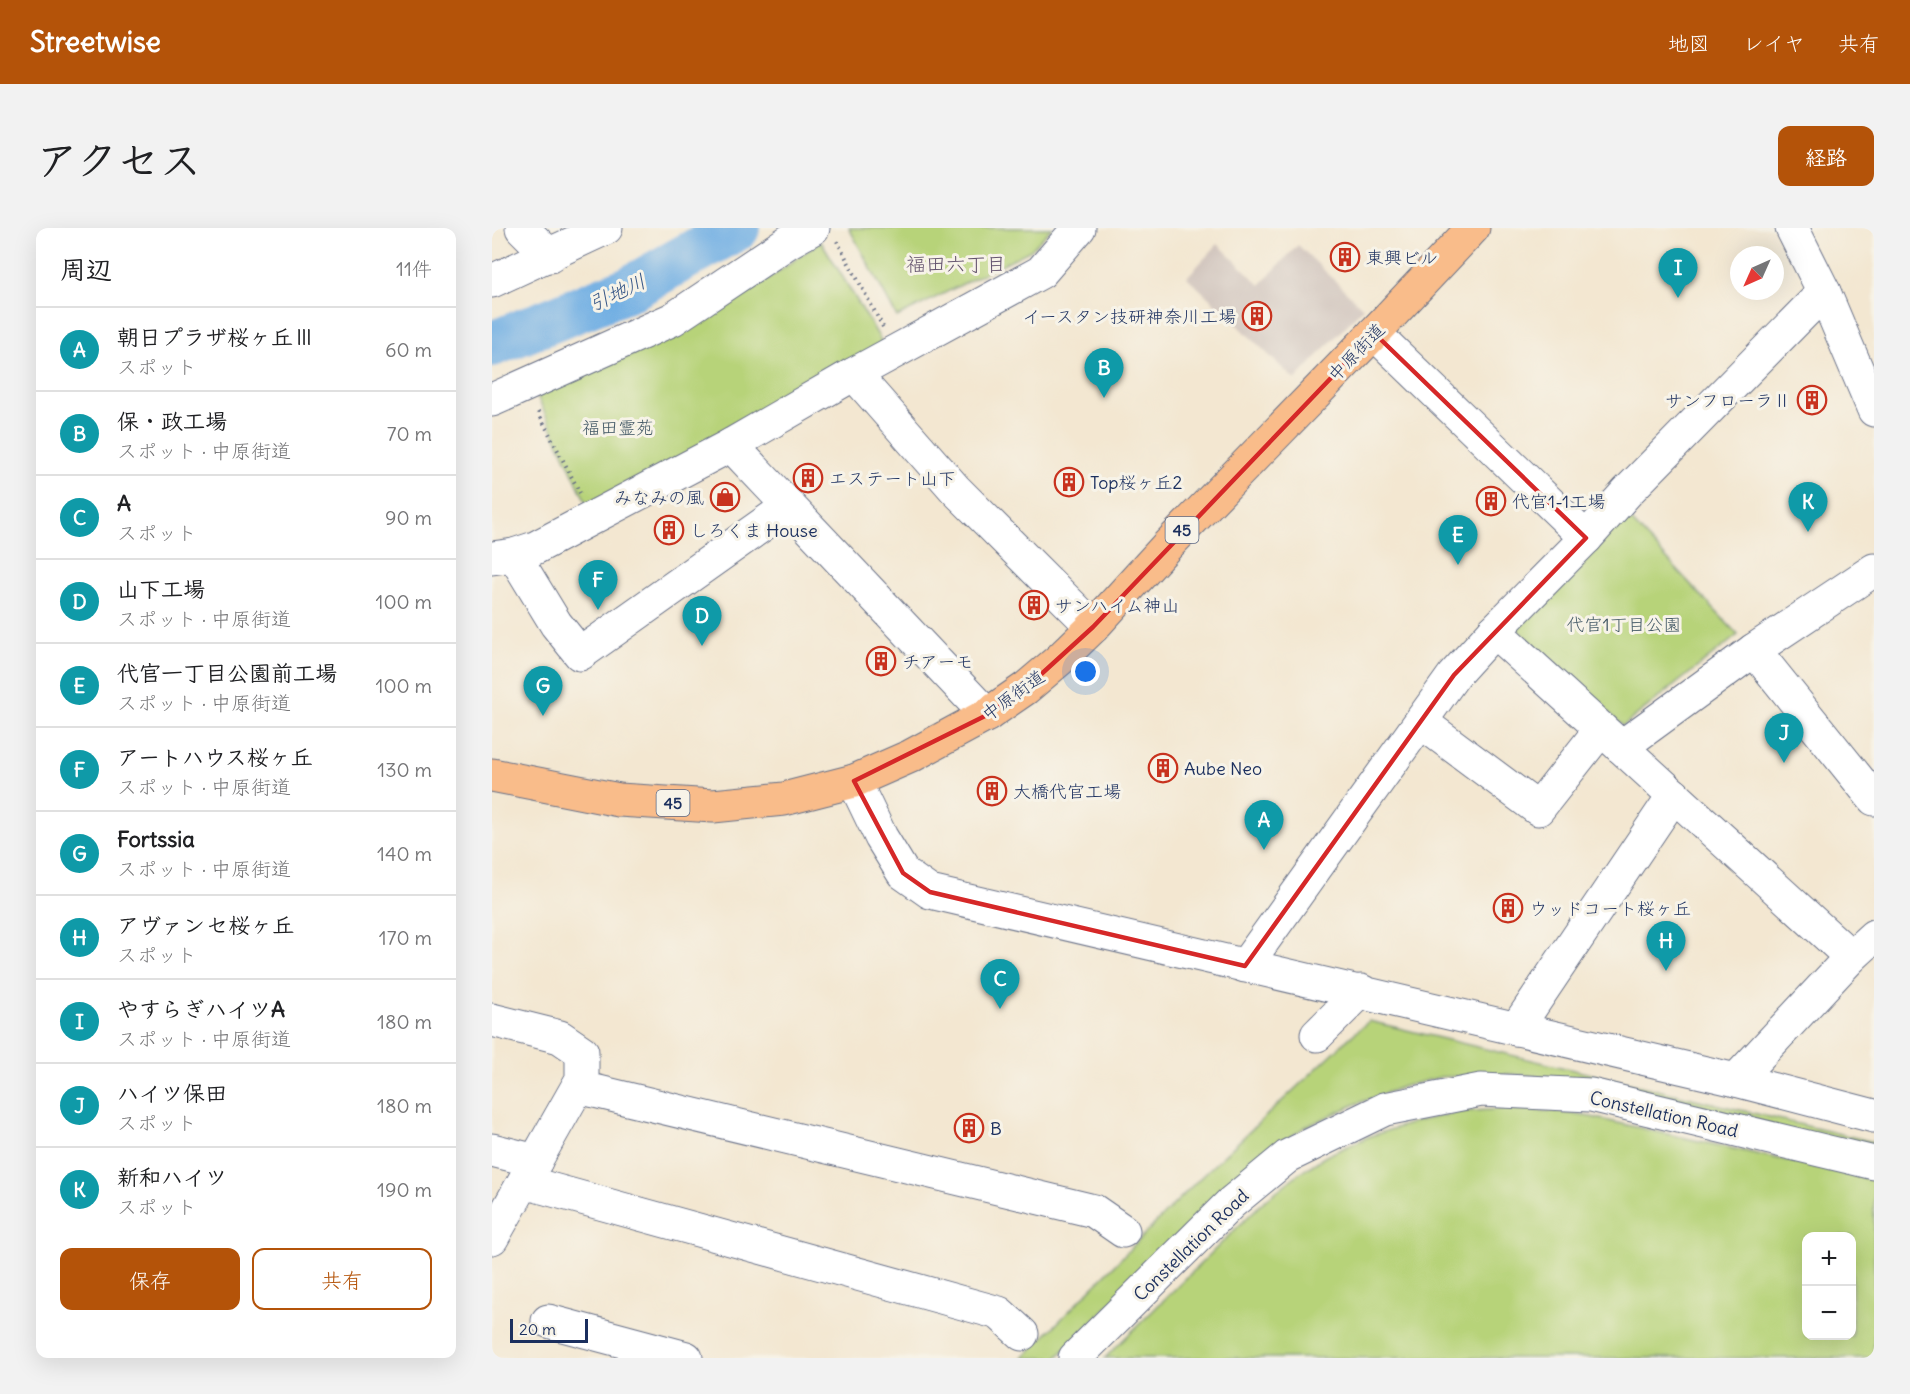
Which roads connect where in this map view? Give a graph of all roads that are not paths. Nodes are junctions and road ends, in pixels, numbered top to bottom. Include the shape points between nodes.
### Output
1 (522, 228) edge
2 (606, 228) edge
3 (1079, 228) edge
4 (1792, 228) edge
5 (824, 233) edge
6 (1460, 233) edge
7 (550, 256) junction
8 (492, 281) edge
9 (1824, 292) junction
10 (1374, 333) junction
11 (855, 374) junction
12 (492, 400) edge
13 (1874, 410) edge
14 (731, 446) junction
15 (789, 506) junction
16 (1586, 538) junction
17 (503, 556) edge
18 (1874, 570) edge
19 (1092, 627) junction
20 (1494, 631) junction
21 (1754, 650) junction
22 (987, 715) junction
23 (1420, 722) junction
24 (1611, 738) junction
25 (492, 775) edge
26 (854, 781) junction
27 (1674, 795) junction
28 (1874, 799) edge
29 (1863, 946) edge
30 (1245, 966) junction
31 (1360, 992) junction
32 (492, 1020) edge
33 (1516, 1029) junction
34 (1317, 1035) dead end
35 (1736, 1080) junction
36 (578, 1087) junction
37 (1874, 1116) edge
38 (492, 1150) edge
39 (1874, 1163) edge
40 (530, 1172) junction
41 (1124, 1231) dead end
42 (492, 1238) edge
43 (548, 1321) dead end
44 (1022, 1334) dead end
45 (686, 1358) edge
46 (1075, 1358) edge

1 - 7 street
2 - 7 street
3 - 11 street via 1041,272
4 - 9 street
5 - 12 street via 788,242 673,319
6 - 10 main road, 中原街道 / 45
7 - 8 street
9 - 13 street
9 - 16 street
10 - 16 street
10 - 19 main road, 中原街道 / 45
11 - 14 street
11 - 19 street via 955,489
14 - 15 street
14 - 17 street via 535,548
15 - 17 street via 580,654
15 - 22 street
16 - 20 street
18 - 21 street
19 - 22 main road, 中原街道 / 45 via 1026,688
20 - 23 street via 1454,675
20 - 24 street
21 - 24 street
21 - 28 street
22 - 26 main road, 中原街道 / 45
23 - 24 street via 1538,808
23 - 30 street
24 - 27 street
25 - 26 main road, 中原街道 / 45 via 619,800 712,806 784,799
26 - 30 street via 903,873 930,892
27 - 29 street
27 - 33 street
29 - 35 street
30 - 31 street
31 - 33 street
31 - 34 street
32 - 36 street via 560,1037 582,1052 582,1079
33 - 35 street
35 - 37 street
36 - 40 street
36 - 41 street via 1094,1211
38 - 40 street
39 - 46 street, Constellation Road via 1591,1095 1481,1090 1385,1109 1288,1156 1232,1203
40 - 42 street
40 - 44 street via 999,1313
43 - 45 street

